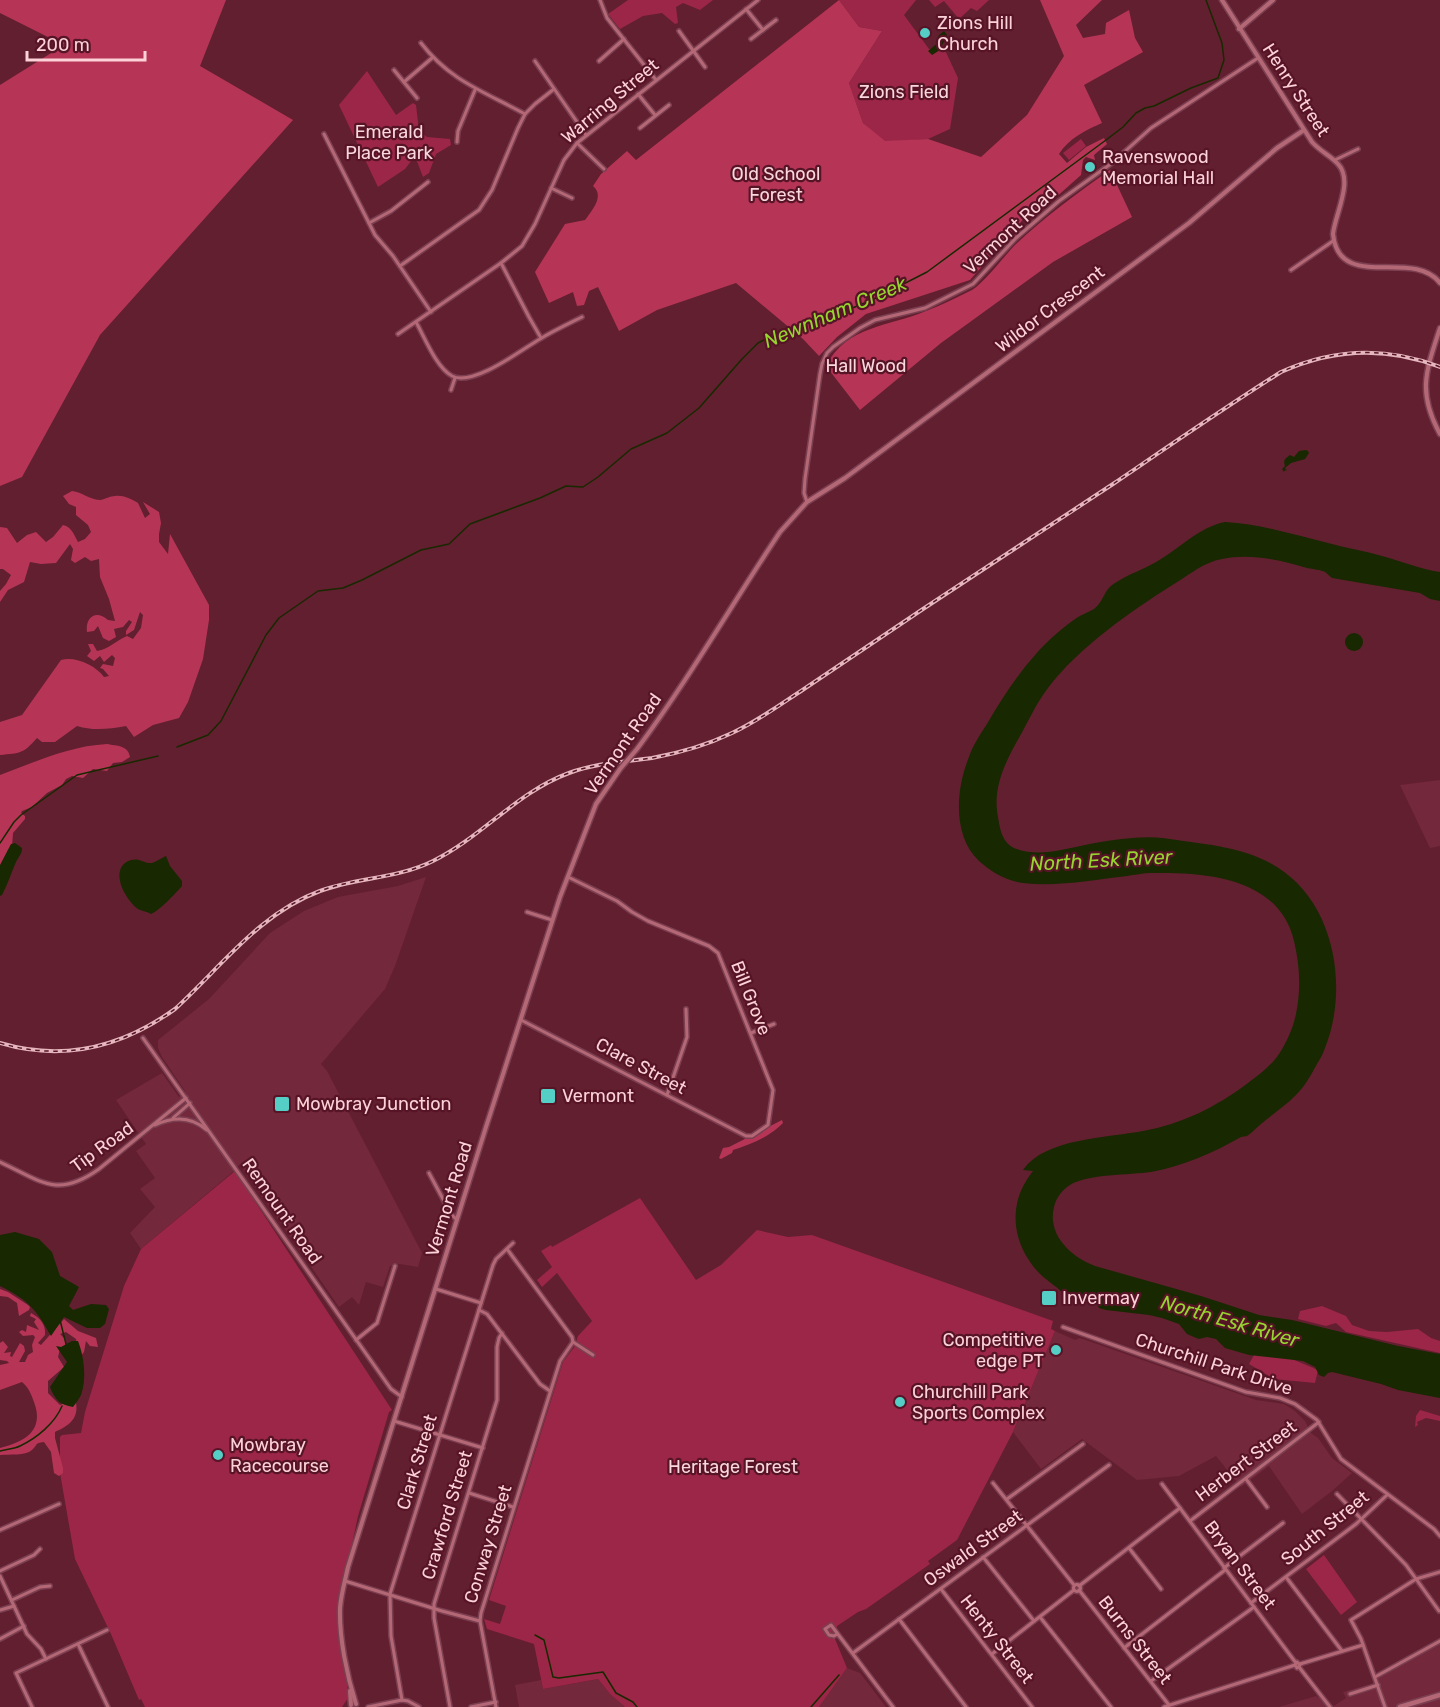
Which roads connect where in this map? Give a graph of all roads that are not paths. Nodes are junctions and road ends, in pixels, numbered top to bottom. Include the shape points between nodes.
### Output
1 (600, 0) edge
2 (758, 0) edge
3 (1222, 0) edge
4 (1273, 0) edge
5 (746, 9) junction
6 (776, 20) dead end
7 (1239, 29) junction
8 (763, 30) junction
9 (679, 31) dead end
10 (624, 39) junction
11 (751, 39) dead end
12 (421, 43) dead end
13 (694, 50) junction
14 (1258, 57) junction
15 (432, 58) junction
16 (535, 61) dead end
17 (599, 61) dead end
18 (705, 67) dead end
19 (394, 70) dead end
20 (656, 80) junction
21 (404, 82) junction
22 (554, 89) junction
23 (476, 90) junction
24 (638, 94) junction
25 (417, 98) dead end
26 (669, 105) dead end
27 (525, 114) junction
28 (655, 116) junction
29 (640, 128) dead end
30 (1304, 130) junction
31 (324, 134) dead end
32 (586, 135) junction
33 (457, 142) dead end
34 (577, 143) junction
35 (1358, 148) dead end
36 (1335, 160) junction
37 (604, 169) dead end
38 (428, 182) dead end
39 (551, 188) junction
40 (572, 198) dead end
41 (369, 224) junction
42 (1333, 241) junction
43 (501, 263) junction
44 (400, 266) junction
45 (1291, 270) dead end
46 (1440, 283) edge
47 (431, 312) junction
48 (582, 317) dead end
49 (416, 322) junction
50 (1440, 328) edge
51 (398, 334) dead end
52 (541, 338) junction
53 (455, 378) junction
54 (451, 390) dead end
55 (1440, 434) edge
56 (807, 502) junction
57 (567, 876) junction
58 (527, 912) dead end
59 (552, 920) junction
60 (686, 1009) dead end
61 (521, 1020) junction
62 (774, 1024) dead end
63 (751, 1033) junction
64 (143, 1038) dead end
65 (667, 1095) junction
66 (186, 1098) junction
67 (190, 1103) junction
68 (169, 1112) junction
69 (173, 1118) junction
70 (151, 1127) junction
71 (212, 1134) junction
72 (749, 1137) joint
73 (0, 1162) edge
74 (429, 1173) dead end
75 (457, 1220) junction
76 (513, 1243) dead end
77 (507, 1249) junction
78 (395, 1266) dead end
79 (436, 1289) junction
80 (481, 1303) junction
81 (479, 1310) junction
82 (1063, 1327) dead end
83 (502, 1333) junction
84 (356, 1340) junction
85 (573, 1342) junction
86 (592, 1355) dead end
87 (550, 1391) junction
88 (402, 1397) junction
89 (394, 1420) junction
90 (1319, 1422) junction
91 (440, 1434) junction
92 (1083, 1444) dead end
93 (483, 1448) junction
94 (1109, 1465) dead end
95 (1246, 1479) junction
96 (993, 1483) dead end
97 (1162, 1484) dead end
98 (469, 1493) junction
99 (1337, 1494) dead end
100 (1387, 1495) junction
101 (1007, 1499) junction
102 (59, 1504) dead end
103 (514, 1507) junction
104 (1268, 1507) dead end
105 (1180, 1508) junction
106 (1361, 1519) junction
107 (1190, 1521) junction
108 (1283, 1523) dead end
109 (1027, 1525) junction
110 (0, 1530) edge
111 (1440, 1536) edge
112 (1128, 1548) junction
113 (40, 1549) dead end
114 (983, 1557) junction
115 (1225, 1569) junction
116 (1440, 1572) edge
117 (0, 1573) edge
118 (1286, 1577) junction
119 (1416, 1580) junction
120 (345, 1581) junction
121 (50, 1586) dead end
122 (941, 1588) junction
123 (1077, 1588) junction
124 (1161, 1589) dead end
125 (390, 1594) junction
126 (12, 1600) junction
127 (1252, 1605) junction
128 (14, 1606) junction
129 (434, 1608) junction
130 (0, 1610) edge
131 (1439, 1611) edge
132 (1040, 1617) junction
133 (899, 1619) junction
134 (480, 1621) junction
135 (1034, 1621) junction
136 (24, 1626) junction
137 (106, 1630) dead end
138 (837, 1634) junction
139 (0, 1639) edge
140 (1440, 1641) edge
141 (78, 1644) junction
142 (1363, 1645) junction
143 (1124, 1648) junction
144 (1342, 1651) junction
145 (853, 1653) junction
146 (992, 1654) junction
147 (46, 1659) junction
148 (1297, 1665) junction
149 (1375, 1677) junction
150 (1151, 1682) junction
151 (1378, 1685) junction
152 (1350, 1694) dead end
153 (1440, 1695) edge
154 (402, 1700) junction
155 (496, 1705) edge
156 (354, 1706) edge
157 (1169, 1706) junction
158 (32, 1707) edge
159 (108, 1707) edge
160 (368, 1707) edge
161 (419, 1707) edge
162 (450, 1707) edge
163 (471, 1707) edge
164 (893, 1707) edge
165 (966, 1707) edge
166 (1032, 1707) edge
167 (1111, 1707) edge
168 (1164, 1707) edge
169 (1330, 1707) edge
170 (1385, 1707) edge
171 (1400, 1707) edge

1 - 10 street via 607,18
2 - 5 street, Warring Street
3 - 7 street, Henry Street
4 - 7 street
5 - 8 street
5 - 13 street, Warring Street
6 - 8 street
7 - 14 street, Henry Street
8 - 11 street
9 - 13 street
10 - 17 street
10 - 20 street
12 - 15 street
13 - 18 street
13 - 20 street, Warring Street
14 - 30 street, Henry Street
14 - 56 street, Vermont Road via 1151,128 1112,163 1059,201 1016,238 973,284 925,308 875,320 833,347 820,374 805,479
15 - 21 street
15 - 23 street
16 - 22 street
19 - 21 street
20 - 24 street, Warring Street
21 - 25 street
22 - 27 street
22 - 32 street
23 - 27 street
23 - 33 street
24 - 28 street
24 - 32 street, Warring Street
26 - 28 street
27 - 44 street via 492,190 479,210
28 - 29 street
30 - 36 street, Henry Street via 1318,149
30 - 56 street, Wildor Crescent via 1189,223
31 - 41 street
32 - 34 street, Warring Street
34 - 37 street
34 - 39 street, Warring Street
35 - 36 street, Henry Street
36 - 42 street, Henry Street via 1345,180
38 - 41 street
39 - 40 street
39 - 43 street, Warring Street via 529,236
41 - 44 street
42 - 45 street
42 - 46 street via 1352,263 1422,269
43 - 47 street, Warring Street
43 - 52 street
44 - 47 street
47 - 49 street, Warring Street
48 - 52 street
49 - 51 street, Warring Street
49 - 53 street via 440,365
50 - 55 street via 1425,390
52 - 53 street via 476,375
53 - 54 street
56 - 57 street, Vermont Road, bridge via 780,532 687,677 596,804
57 - 59 street, Vermont Road
57 - 63 street, Bill Grove via 648,921 714,949
58 - 59 street
59 - 61 street, Vermont Road
60 - 65 street via 687,1037
61 - 65 street, Clare Street
61 - 75 street, Vermont Road
62 - 63 street
63 - 72 street, Bill Grove via 773,1095 768,1125
64 - 66 street, Remount Road
65 - 72 street, Clare Street
66 - 67 street, Remount Road
66 - 68 street, Tip Road
67 - 69 street, Tip Road
67 - 71 street, Remount Road
68 - 69 street
68 - 70 street, Tip Road
69 - 70 street, Tip Road
69 - 71 street via 192,1121
70 - 73 street, Tip Road via 88,1177 66,1186 39,1182
71 - 84 street, Remount Road
74 - 75 street
75 - 79 street, Vermont Road
76 - 77 street, Clark Street
77 - 80 street, Clark Street via 494,1261
77 - 85 street
78 - 84 street via 377,1323
79 - 80 street
79 - 88 street, Vermont Road
80 - 81 street, Clark Street
81 - 83 street
81 - 91 street, Clark Street
82 - 90 street, Churchill Park Drive via 1246,1392 1285,1400
83 - 87 street via 540,1384
83 - 93 street, Crawford Street via 497,1347 497,1400
84 - 88 street, Remount Road via 391,1389
85 - 86 street
85 - 87 street, Conway Street via 561,1358
87 - 103 street, Conway Street
88 - 89 street, Vermont Road
89 - 91 street
89 - 120 street, Vermont Road
90 - 95 street, Herbert Street
90 - 100 street via 1341,1459
91 - 93 street
91 - 125 street, Clark Street
92 - 101 street
93 - 98 street, Crawford Street
94 - 109 street, Oswald Street
95 - 104 street
95 - 107 street, Herbert Street
96 - 101 street, Burns Street
97 - 105 street, Bryan Street
98 - 103 street
98 - 129 street, Crawford Street
99 - 106 street
100 - 106 street, South Street
100 - 111 street
101 - 109 street, Burns Street
102 - 110 street
103 - 134 street, Conway Street
105 - 107 street, Bryan Street
105 - 112 street, Herbert Street
106 - 118 street, South Street
106 - 119 street
107 - 115 street, Bryan Street
108 - 115 street
109 - 114 street, Oswald Street
109 - 123 street, Burns Street
112 - 123 street, Herbert Street
112 - 124 street
113 - 117 street
114 - 122 street, Oswald Street
114 - 135 street
115 - 127 street, Bryan Street
115 - 143 street
116 - 119 street
117 - 126 street
118 - 127 street, South Street
118 - 144 street
119 - 131 street
119 - 142 street via 1351,1620
120 - 125 street
120 - 156 street, Vermont Road via 340,1620
121 - 126 street
122 - 133 street, Oswald Street
122 - 146 street, Henty Street
123 - 132 street, Herbert Street
123 - 143 street, Burns Street
125 - 129 street
125 - 154 street, Clark Street via 391,1636
126 - 128 street
127 - 148 street, Bryan Street
127 - 150 street, South Street
128 - 130 street
128 - 136 street
129 - 134 street
129 - 162 street, Crawford Street
132 - 135 street, Herbert Street
132 - 167 street
133 - 145 street, Oswald Street
133 - 165 street
134 - 155 street, Conway Street
135 - 146 street, Herbert Street
136 - 139 street
136 - 147 street
137 - 141 street
138 - 138 street via 831,1625 825,1629 829,1635
138 - 145 street
140 - 149 street
141 - 147 street
141 - 159 street
142 - 144 street
142 - 149 street
143 - 150 street, Burns Street
144 - 148 street
145 - 164 street
146 - 166 street, Henty Street
147 - 158 street via 16,1673
148 - 157 street
148 - 169 street, Bryan Street
149 - 151 street
150 - 157 street, Burns Street
151 - 152 street
151 - 170 street
153 - 171 main road
154 - 160 street
154 - 161 street
155 - 163 street
157 - 168 street

